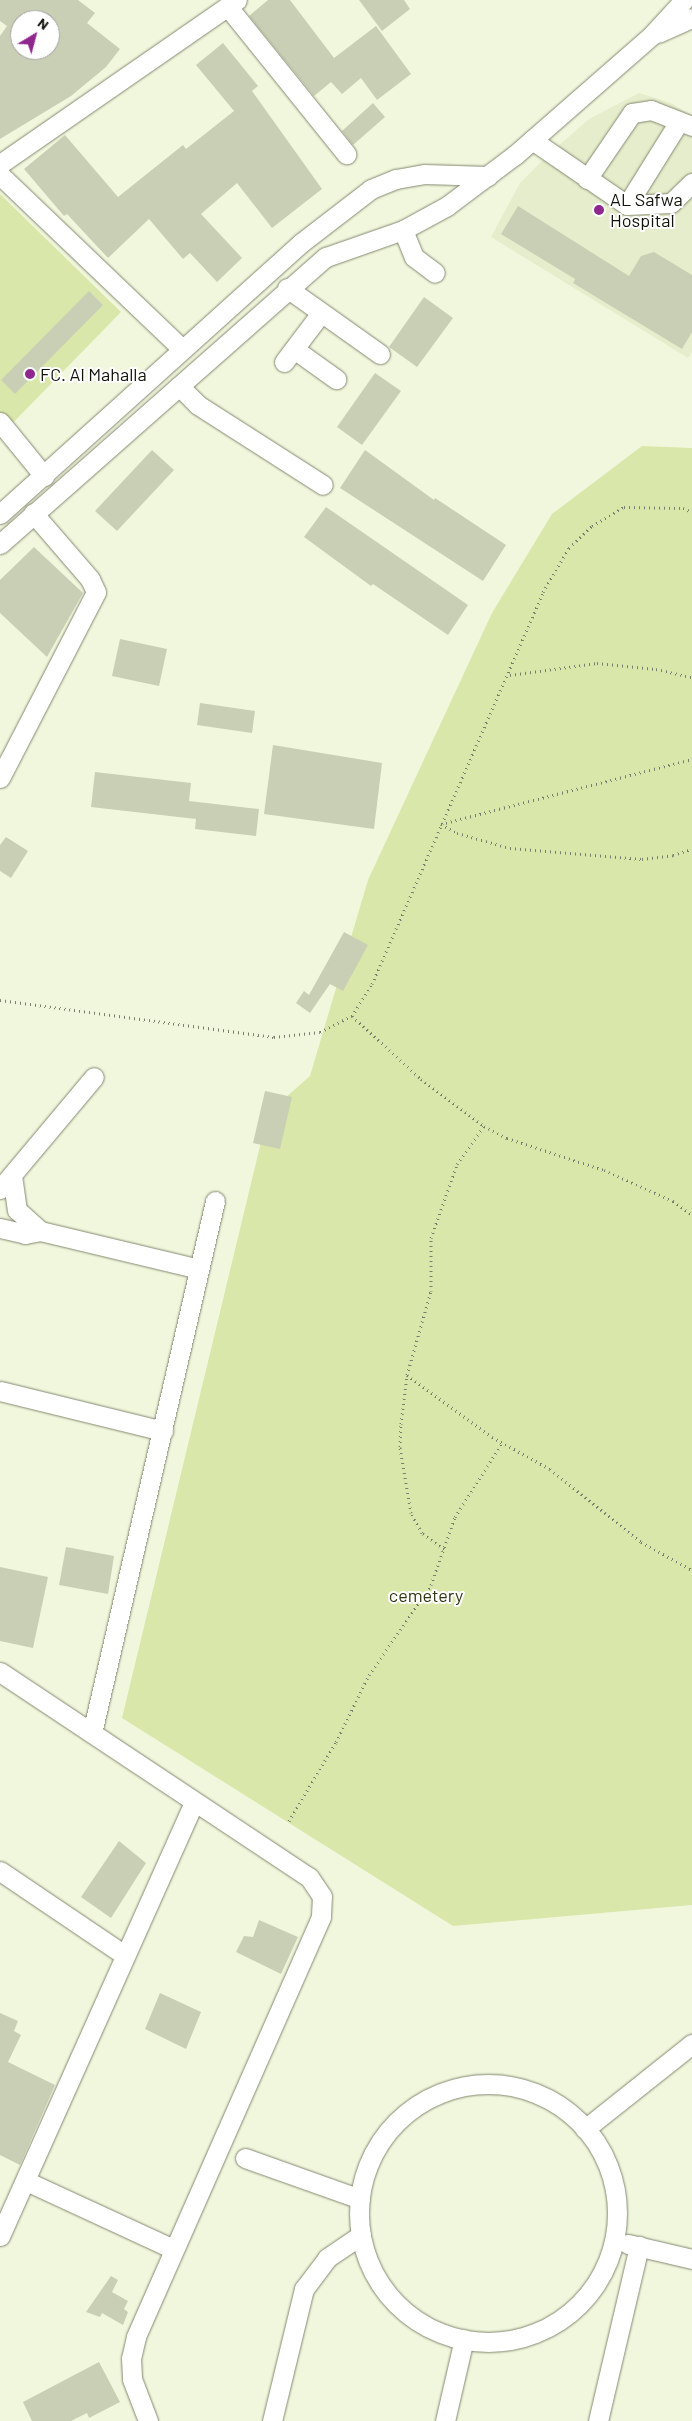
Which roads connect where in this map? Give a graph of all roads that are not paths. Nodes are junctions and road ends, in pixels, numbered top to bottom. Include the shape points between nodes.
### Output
1 (684, 0) edge
2 (232, 4) edge
3 (692, 18) edge
4 (652, 35) junction
5 (685, 125) edge
6 (532, 140) junction
7 (346, 154) dead end
8 (0, 164) edge
9 (0, 176) edge
10 (488, 176) junction
11 (587, 179) junction
12 (692, 183) edge
13 (627, 205) junction
14 (403, 230) junction
15 (302, 243) junction
16 (326, 257) junction
17 (435, 274) dead end
18 (287, 288) junction
19 (321, 312) junction
20 (182, 349) junction
21 (380, 354) dead end
22 (336, 379) dead end
23 (179, 386) junction
24 (0, 422) edge
25 (44, 476) junction
26 (323, 485) dead end
27 (33, 513) junction
28 (0, 514) edge
29 (0, 544) edge
30 (0, 778) edge
31 (94, 1077) dead end
32 (6, 1182) edge
33 (215, 1201) dead end
34 (0, 1228) edge
35 (40, 1231) junction
36 (199, 1269) junction
37 (0, 1393) edge
38 (163, 1431) junction
39 (0, 1672) edge
40 (92, 1733) junction
41 (194, 1802) junction
42 (0, 1871) edge
43 (123, 1954) junction
44 (692, 2044) edge
45 (585, 2128) junction
46 (245, 2158) dead end
47 (26, 2181) junction
48 (360, 2198) junction
49 (361, 2235) junction
50 (0, 2236) edge
51 (614, 2240) junction
52 (639, 2246) junction
53 (173, 2249) junction
54 (692, 2259) edge
55 (464, 2339) junction
56 (148, 2421) edge
57 (272, 2421) edge
58 (445, 2421) edge
59 (598, 2421) edge

1 - 4 street
2 - 7 street
2 - 8 street
3 - 4 street
4 - 6 street
5 - 11 street via 651,110 632,113
5 - 13 street
6 - 10 street
6 - 11 street
9 - 20 street
10 - 14 street via 433,216
10 - 15 street via 424,174 371,188
11 - 13 street
12 - 13 street via 672,203
14 - 16 street
14 - 17 street via 414,257
15 - 16 street
15 - 20 street
16 - 18 street
18 - 19 street
18 - 23 street
19 - 21 street
19 - 22 street via 289,355
20 - 25 street
23 - 26 street via 198,406
23 - 27 street
24 - 25 street
25 - 28 street
27 - 29 street
27 - 30 street via 90,579 96,592
31 - 32 street
32 - 35 street via 17,1210
33 - 36 street
34 - 35 street via 25,1234
35 - 36 street
36 - 38 street
37 - 38 street
38 - 40 street
39 - 40 street
40 - 41 street
41 - 43 street
41 - 53 street via 309,1877 319,1889 323,1910
42 - 43 street
43 - 47 street
44 - 45 street
45 - 48 street via 568,2112 528,2091 483,2084 453,2089 418,2105 384,2136 372,2155
45 - 51 street via 600,2150 612,2181 616,2200
46 - 48 street
47 - 50 street
47 - 53 street
48 - 49 street
49 - 55 street via 376,2277 389,2295 422,2324
49 - 57 street via 327,2258 304,2289
51 - 52 street
51 - 55 street via 594,2286 559,2320 513,2339
52 - 54 street
52 - 59 street
53 - 56 street via 136,2337 131,2358 132,2379
55 - 58 street

